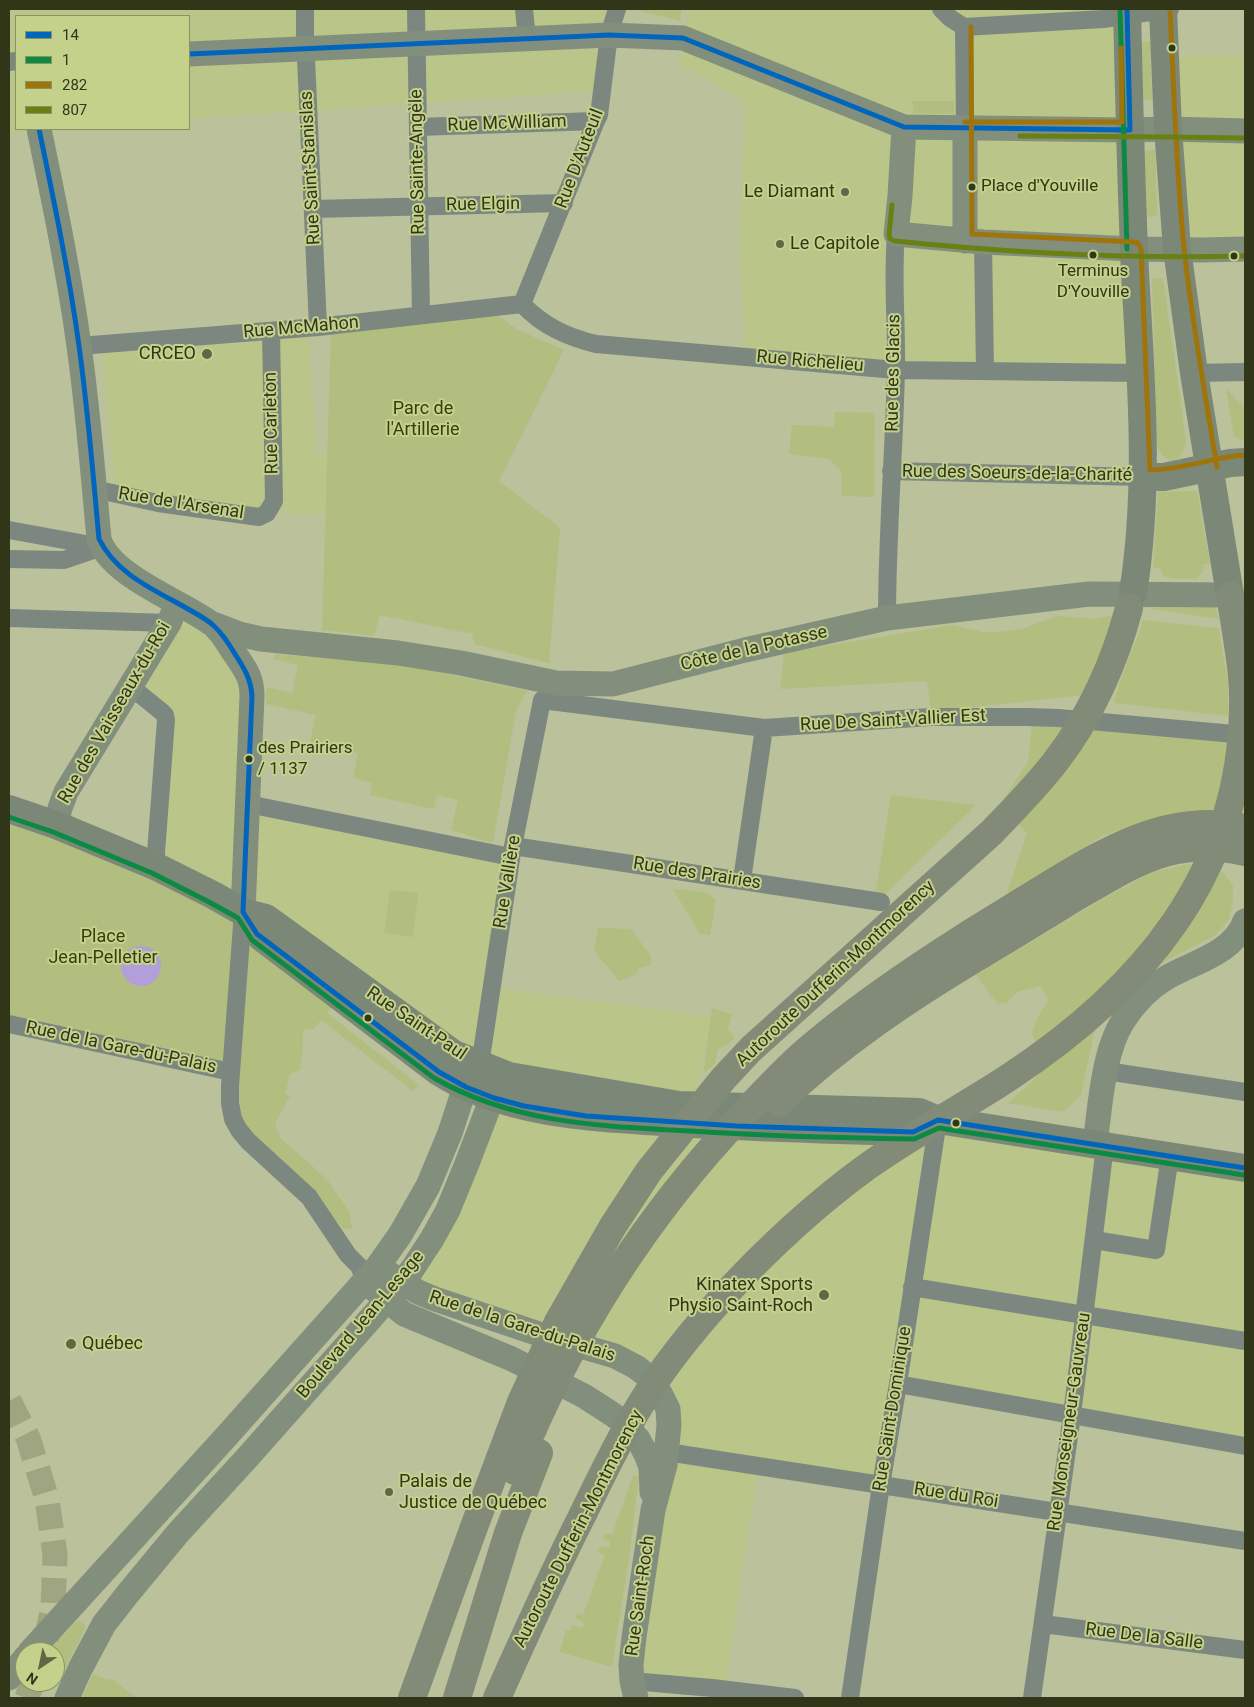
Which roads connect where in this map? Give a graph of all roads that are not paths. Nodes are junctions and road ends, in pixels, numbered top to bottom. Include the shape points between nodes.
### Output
1 (305, 9) edge
2 (416, 9) edge
3 (524, 9) edge
4 (617, 9) edge
5 (941, 9) edge
6 (1165, 9) edge
7 (1127, 12) edge
8 (964, 27) junction
9 (609, 35) junction
10 (527, 39) junction
11 (416, 44) junction
12 (305, 49) junction
13 (190, 54) edge
14 (596, 121) junction
15 (418, 127) junction
16 (904, 127) junction
17 (965, 129) junction
18 (1168, 129) junction
19 (39, 130) edge
20 (1130, 130) junction
21 (1245, 131) edge
22 (564, 203) junction
23 (419, 206) junction
24 (313, 209) junction
25 (896, 234) junction
26 (974, 241) junction
27 (1177, 248) junction
28 (1134, 249) junction
29 (1245, 249) edge
30 (522, 304) junction
31 (421, 316) junction
32 (318, 327) junction
33 (271, 331) junction
34 (79, 346) junction
35 (896, 370) junction
36 (985, 371) junction
37 (1245, 372) edge
38 (1140, 373) junction
39 (1194, 373) junction
40 (1245, 462) edge
41 (1210, 468) junction
42 (891, 471) junction
43 (1143, 477) junction
44 (94, 489) junction
45 (267, 513) joint
46 (9, 530) edge
47 (102, 547) junction
48 (9, 559) edge
49 (1230, 595) junction
50 (1131, 600) junction
51 (173, 613) junction
52 (9, 618) edge
53 (887, 618) junction
54 (213, 624) junction
55 (282, 641) junction
56 (251, 678) junction
57 (131, 688) junction
58 (542, 700) joint
59 (764, 728) junction
60 (1245, 734) edge
61 (248, 804) junction
62 (9, 809) edge
63 (56, 825) junction
64 (1244, 836) edge
65 (512, 851) junction
66 (155, 866) junction
67 (742, 880) junction
68 (881, 902) dead end
69 (243, 912) junction
70 (1245, 921) edge
71 (975, 944) junction
72 (9, 1024) edge
73 (480, 1065) junction
74 (1106, 1071) junction
75 (231, 1072) junction
76 (465, 1087) junction
77 (1245, 1092) edge
78 (492, 1098) junction
79 (651, 1111) junction
80 (938, 1120) junction
81 (1100, 1145) junction
82 (1170, 1156) junction
83 (1245, 1168) edge
84 (1094, 1240) junction
85 (367, 1271) junction
86 (912, 1287) junction
87 (394, 1291) junction
88 (1085, 1315) junction
89 (1245, 1341) edge
90 (898, 1384) junction
91 (1072, 1415) junction
92 (1245, 1446) edge
93 (667, 1452) junction
94 (881, 1485) junction
95 (653, 1510) junction
96 (1059, 1512) junction
97 (1245, 1541) edge
98 (1043, 1624) junction
99 (39, 1642) edge
100 (1245, 1650) edge
101 (634, 1690) edge
102 (67, 1698) edge
103 (412, 1698) edge
104 (428, 1698) edge
105 (457, 1698) edge
106 (497, 1698) edge
107 (795, 1698) edge
108 (850, 1698) edge
109 (1032, 1698) edge

1 - 12 street, Rue Saint-Stanislas
2 - 11 street, Rue Sainte-Angèle
3 - 10 street
4 - 9 street, Rue D'Auteuil
5 - 8 street
6 - 7 street
6 - 18 main road
7 - 8 street via 1103,19
7 - 20 main road
8 - 17 street
9 - 10 street
9 - 14 street, Rue D'Auteuil via 602,106
9 - 16 street via 683,38
10 - 11 street
11 - 12 street
11 - 15 street, Rue Sainte-Angèle
12 - 13 street
12 - 24 street, Rue Saint-Stanislas
14 - 15 street, Rue McWilliam
14 - 22 street, Rue D'Auteuil
15 - 23 street, Rue Sainte-Angèle
16 - 17 street
16 - 25 street, Rue des Glacis
17 - 20 street
17 - 26 street
18 - 20 street
18 - 21 street
18 - 27 main road
19 - 34 street via 58,217
20 - 28 main road
22 - 23 street, Rue Elgin
22 - 30 street, Rue D'Auteuil
23 - 24 street, Rue Elgin
23 - 31 street, Rue Sainte-Angèle
24 - 32 street, Rue Saint-Stanislas
25 - 26 street
25 - 35 street, Rue des Glacis
26 - 28 street
26 - 36 street
27 - 28 street
27 - 29 street
27 - 39 main road
28 - 38 main road
30 - 31 street, Rue McMahon
30 - 35 street, Rue Richelieu via 557,331 596,344
31 - 32 street, Rue McMahon
32 - 33 street, Rue McMahon
33 - 34 street, Rue McMahon
33 - 45 street, Rue Carleton via 274,501
34 - 44 street
35 - 36 street, Rue Richelieu
35 - 42 street, Rue des Glacis
36 - 38 street, Rue Richelieu
37 - 39 street
38 - 43 main road
39 - 41 main road
40 - 41 main road
41 - 43 main road
41 - 49 main road
42 - 43 street, Rue des Soeurs-de-la-Charité
42 - 53 street, Rue des Glacis
43 - 50 main road via 1138,561
44 - 45 street, Rue de l'Arsenal via 158,503 259,516
44 - 47 street
46 - 47 street
47 - 48 street via 64,560
47 - 51 street, Côte de la Potasse via 119,567
49 - 50 street, Côte de la Potasse
49 - 106 highway, Autoroute Dufferin-Montmorency, bridge via 1244,705 1237,779 1214,852 1178,919 1139,969 1085,1019 1008,1078 879,1158 825,1198 782,1236 704,1318 676,1352 625,1432 551,1577
50 - 53 street, Côte de la Potasse via 1088,594
50 - 103 highway, Autoroute Dufferin-Montmorency, bridge via 1111,663 1096,697 1078,729 1026,798 751,1049 694,1114 630,1199 571,1298 541,1358 474,1527
51 - 52 street
51 - 54 street, Côte de la Potasse
51 - 57 street, Rue des Vaisseaux-du-Roi
53 - 55 street, Côte de la Potasse via 613,684 556,683 398,653
54 - 55 street, Côte de la Potasse via 239,634
54 - 56 street
55 - 56 street via 258,653 252,665
56 - 61 street
57 - 63 street, Rue des Vaisseaux-du-Roi via 66,792
57 - 66 street via 162,712 166,720
58 - 59 street, Rue De Saint-Vallier Est
58 - 65 street, Rue Vallière
59 - 60 street, Rue De Saint-Vallier Est via 931,717 1026,716
59 - 67 street
61 - 65 street, Rue des Prairies
61 - 69 street
62 - 63 main road, Rue Saint-Paul
63 - 66 main road, Rue Saint-Paul
64 - 71 highway via 1216,823 1160,830 1133,839 1078,867
65 - 67 street, Rue des Prairies
65 - 73 street, Rue Vallière
66 - 69 main road, Rue Saint-Paul
67 - 68 street, Rue des Prairies
69 - 73 main road, Rue Saint-Paul via 266,918 454,1054
69 - 75 street
69 - 76 main road, Rue Saint-Paul via 257,934 433,1068
70 - 74 street, Rue Monseigneur-Gauvreau via 1236,937 1221,950 1166,978 1142,997 1122,1023 1110,1050
71 - 104 highway, bridge via 908,973 867,1002 794,1063 708,1151 642,1235 596,1306 530,1435
71 - 105 highway, bridge via 931,985 856,1036 798,1084 717,1166 660,1238 592,1347 548,1431 508,1533
72 - 75 street, Rue de la Gare-du-Palais
73 - 76 street, Boulevard Jean-Lesage
73 - 78 street
73 - 79 main road, Rue Saint-Paul via 509,1076
74 - 77 street
74 - 81 street, Rue Monseigneur-Gauvreau
75 - 85 street, Rue de la Gare-du-Palais via 230,1103 239,1130 310,1196 348,1255
76 - 78 main road, Rue Saint-Paul
76 - 85 street, Boulevard Jean-Lesage via 428,1186 400,1235
78 - 79 main road, Rue Saint-Paul via 549,1111 619,1119
78 - 87 street, Boulevard Jean-Lesage via 448,1210 419,1260
79 - 80 main road, Rue Saint-Paul via 913,1132
80 - 81 main road
80 - 86 street, Rue Saint-Dominique
81 - 82 main road
81 - 84 street, Rue Monseigneur-Gauvreau
82 - 83 main road
82 - 84 street via 1156,1250
84 - 88 street, Rue Monseigneur-Gauvreau
85 - 87 street, Rue de la Gare-du-Palais
85 - 99 street, Boulevard Jean-Lesage
86 - 88 street
86 - 90 street, Rue Saint-Dominique
87 - 93 street, Rue de la Gare-du-Palais via 418,1292 539,1334 615,1356 636,1367 649,1377 668,1409
87 - 95 street, Rue de la Gare-du-Palais via 404,1314 512,1359 584,1396 622,1422 638,1439 651,1467
87 - 102 street, Boulevard Jean-Lesage via 130,1591 104,1624
88 - 89 street
88 - 91 street, Rue Monseigneur-Gauvreau
90 - 91 street
90 - 94 street, Rue Saint-Dominique
91 - 92 street
91 - 96 street, Rue Monseigneur-Gauvreau
93 - 94 street, Rue du Roi
93 - 95 street, Rue de la Gare-du-Palais
94 - 96 street, Rue du Roi
94 - 108 street, Rue Saint-Dominique
95 - 101 street, Rue Saint-Roch via 634,1637
96 - 97 street, Rue du Roi
96 - 98 street, Rue Monseigneur-Gauvreau
98 - 100 street, Rue De la Salle
98 - 109 street, Rue Monseigneur-Gauvreau
101 - 107 street via 712,1688

